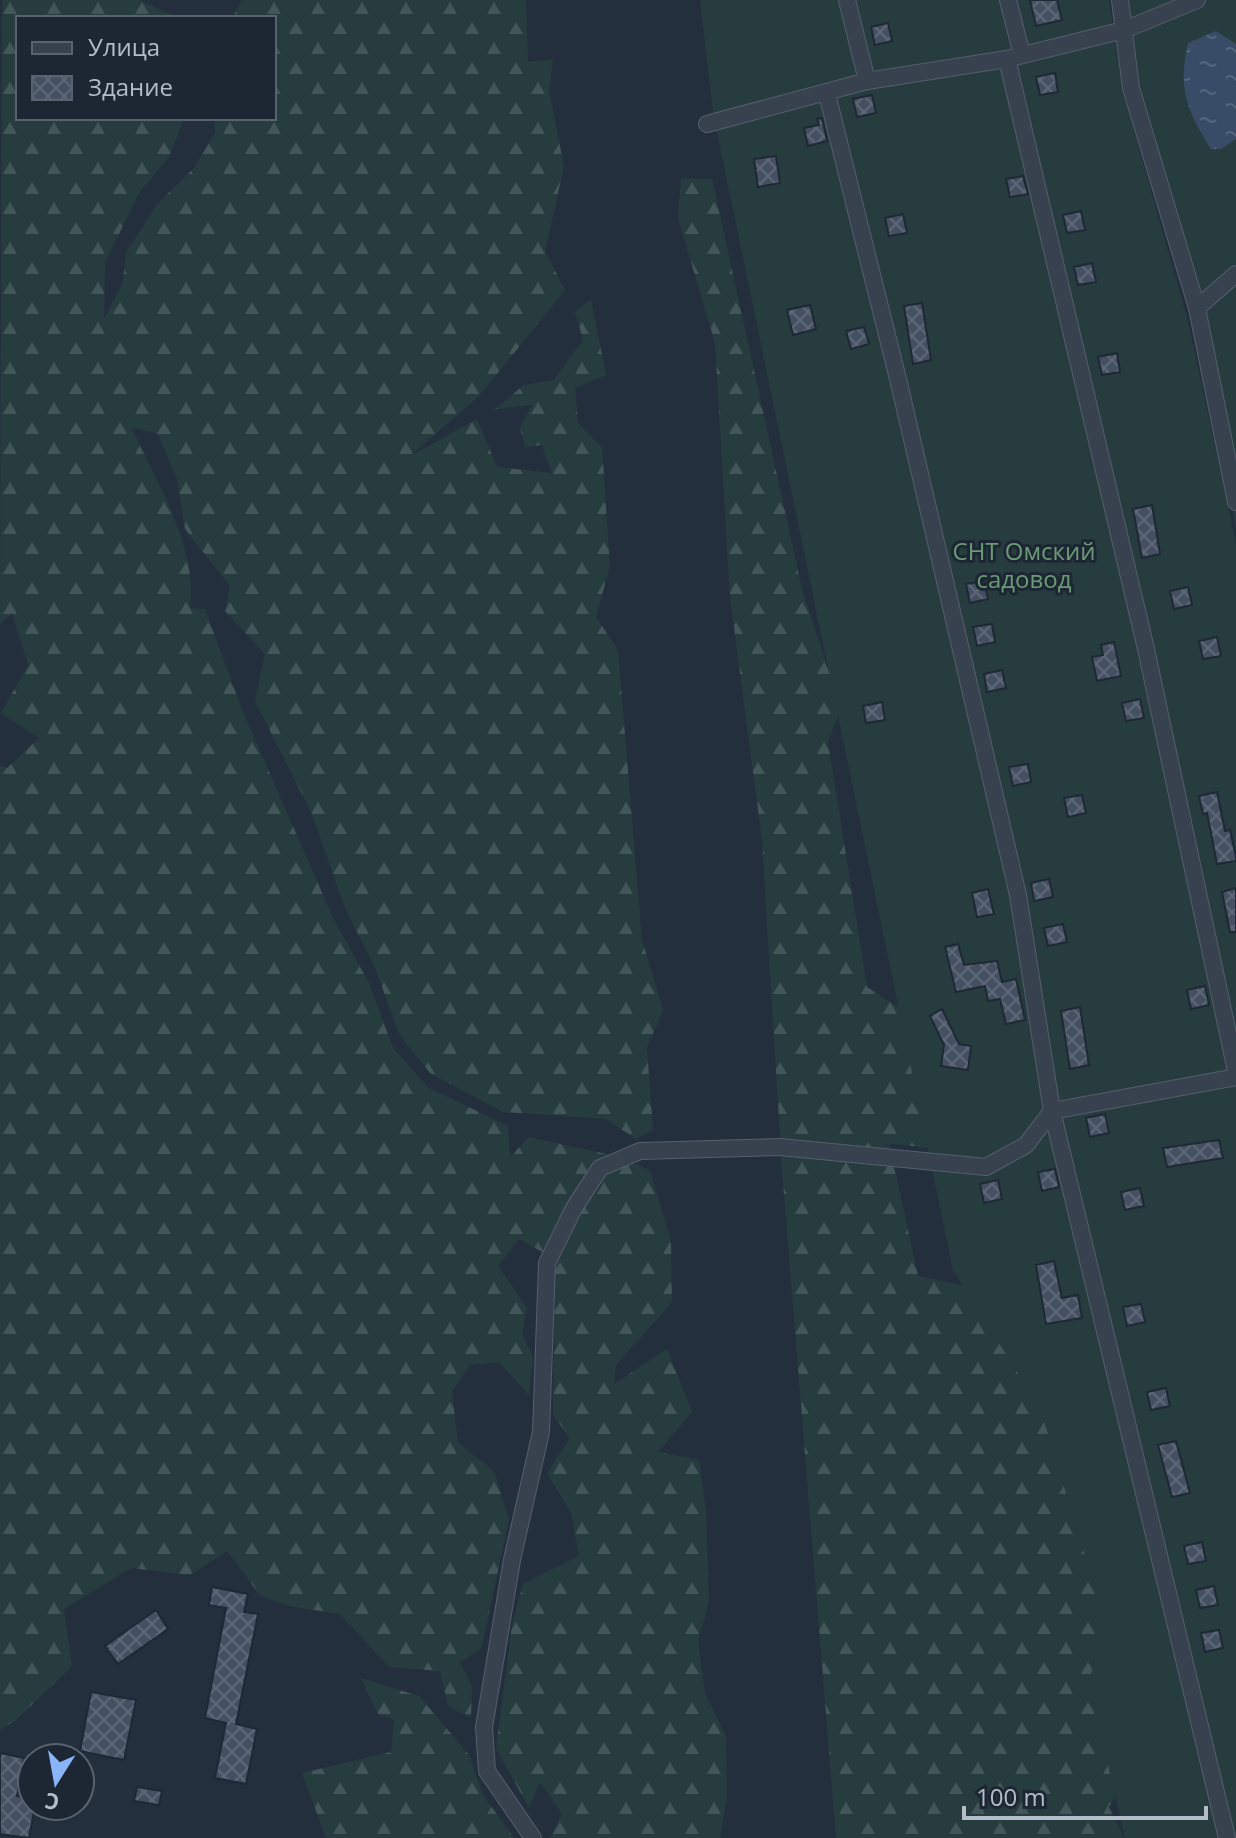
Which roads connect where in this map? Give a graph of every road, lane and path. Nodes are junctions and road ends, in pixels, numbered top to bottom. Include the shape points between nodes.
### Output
1 (847, 0) edge
2 (1008, 0) edge
3 (1120, 0) edge
4 (1197, 0) edge
5 (1124, 30) junction
6 (1014, 57) junction
7 (867, 81) junction
8 (827, 94) junction
9 (707, 124) dead end
10 (1236, 274) edge
11 (1197, 308) junction
12 (1235, 493) edge
13 (1236, 1071) edge
14 (1236, 1077) edge
15 (1052, 1111) junction
16 (533, 1838) edge
17 (1227, 1838) edge

1 - 7 lane
2 - 6 lane
3 - 5 lane
4 - 5 lane
5 - 6 lane
5 - 11 lane via 1131,88
6 - 7 lane
6 - 13 lane
7 - 8 lane
8 - 9 lane
8 - 15 lane via 1018,895
10 - 11 lane
11 - 12 lane
14 - 15 lane
15 - 16 lane via 1026,1145 986,1167 780,1147 640,1151 600,1168 547,1263 541,1432 512,1560 484,1727 487,1771
15 - 17 lane

